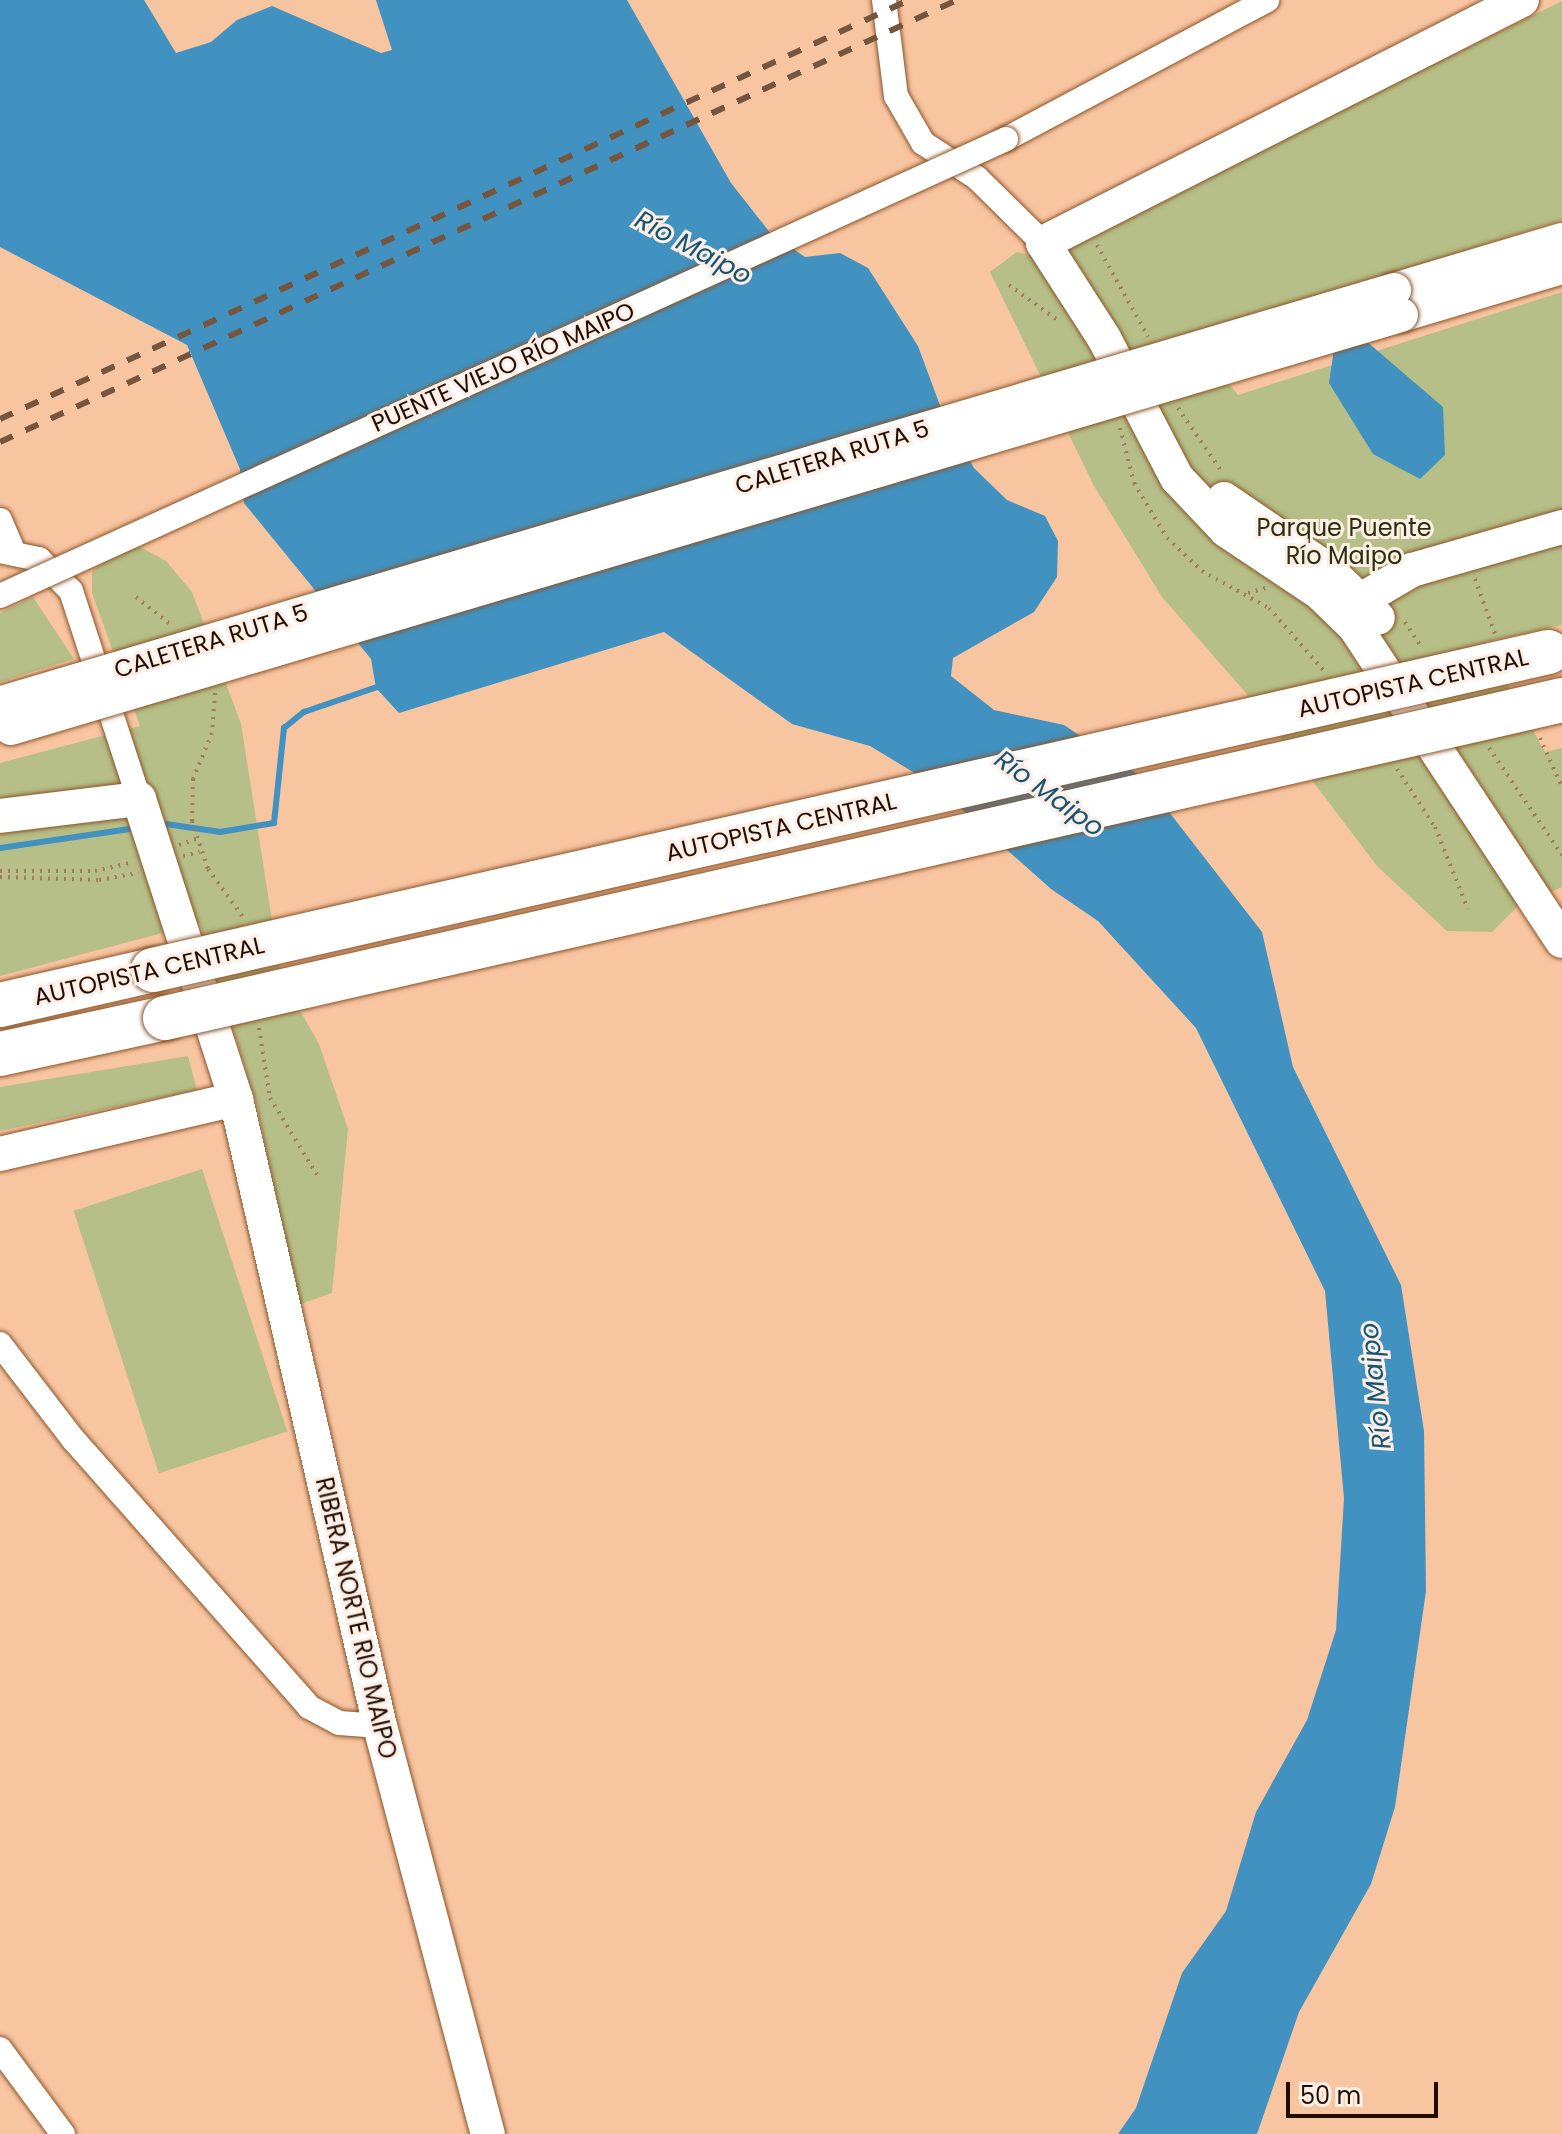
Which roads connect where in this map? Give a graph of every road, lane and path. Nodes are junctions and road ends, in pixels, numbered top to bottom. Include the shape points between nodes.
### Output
1 (884, 0) edge
2 (1267, 0) edge
3 (1522, 0) edge
4 (1562, 240) edge
5 (1043, 243) junction
6 (1562, 267) edge
7 (1009, 285) dead end
8 (1398, 303) junction
9 (1064, 326) dead end
10 (1118, 420) dead end
11 (0, 520) edge
12 (1562, 527) edge
13 (6, 551) edge
14 (0, 596) edge
15 (1350, 604) junction
16 (1555, 651) edge
17 (1329, 676) dead end
18 (1562, 700) edge
19 (4, 716) edge
20 (1393, 763) dead end
21 (139, 799) junction
22 (0, 816) edge
23 (192, 821) dead end
24 (200, 852) dead end
25 (158, 858) junction
26 (0, 871) edge
27 (0, 877) edge
28 (1468, 909) dead end
29 (1558, 918) edge
30 (0, 1005) edge
31 (0, 1054) edge
32 (236, 1099) junction
33 (0, 1154) edge
34 (0, 1344) edge
35 (11, 1375) edge
36 (380, 1726) junction
37 (0, 2049) edge
38 (63, 2134) edge
39 (488, 2134) edge

1 - 5 street via 896,96 923,143 977,178
2 - 14 street, PUENTE VIEJO RÍO MAIPO, bridge via 1006,139
3 - 5 main road
4 - 8 main road, CALETERA RUTA 5
5 - 15 main road via 1077,264 1112,307 1163,419 1211,487
6 - 8 main road, CALETERA RUTA 5
7 - 9 path
8 - 19 main road, CALETERA RUTA 5, bridge
10 - 17 path via 1134,483 1167,538 1202,571 1269,608
11 - 13 street
12 - 15 main road via 1412,570
13 - 21 street, CALETERA RUTA 5 via 51,567 79,606
15 - 29 main road
16 - 30 highway, AUTOPISTA CENTRAL, bridge
18 - 31 highway, AUTOPISTA CENTRAL, bridge
20 - 28 path via 1435,827
21 - 22 main road
21 - 25 main road, CALETERA RUTA 5
23 - 25 path via 196,838
24 - 25 path
25 - 26 path via 117,869
25 - 27 path via 113,879
25 - 32 main road, CALETERA RUTA 5
32 - 33 main road
32 - 36 main road, RIBERA NORTE RIO MAIPO
34 - 35 street
35 - 36 street via 309,1707 339,1723
36 - 39 main road, RIBERA NORTE RIO MAIPO
37 - 38 street

